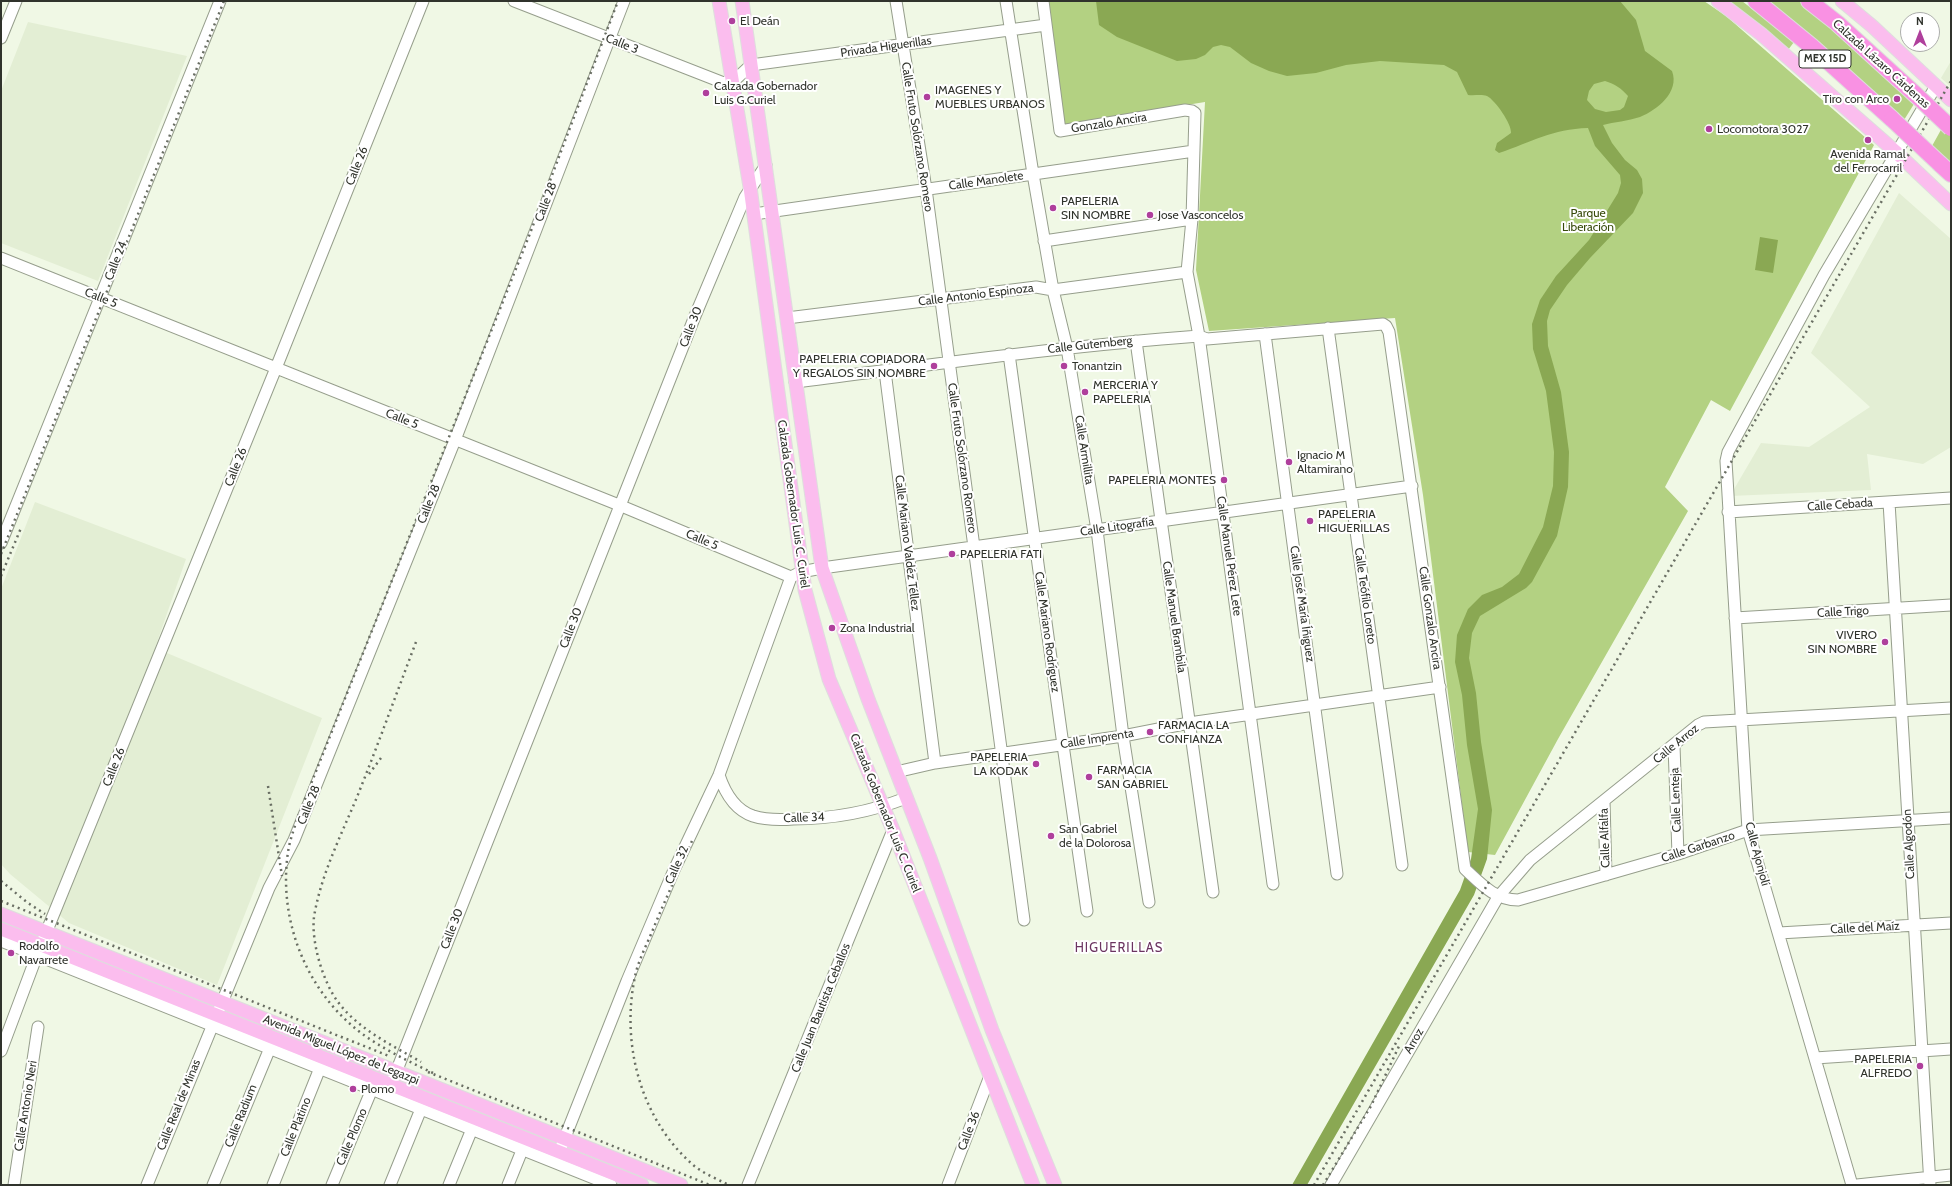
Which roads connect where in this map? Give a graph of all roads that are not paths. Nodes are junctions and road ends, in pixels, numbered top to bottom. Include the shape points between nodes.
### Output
1 (16, 1) edge
2 (220, 1) edge
3 (423, 1) edge
4 (514, 1) edge
5 (624, 1) edge
6 (719, 1) edge
7 (742, 1) edge
8 (896, 1) edge
9 (1006, 1) edge
10 (1043, 1) edge
11 (1718, 1) edge
12 (1756, 1) edge
13 (1809, 1) edge
14 (1842, 1) edge
15 (1046, 25) junction
16 (1011, 29) junction
17 (1, 38) edge
18 (610, 39) junction
19 (903, 45) junction
20 (751, 65) junction
21 (732, 81) junction
22 (1936, 86) junction
23 (1951, 100) edge
24 (1192, 111) joint
25 (1951, 128) edge
26 (1194, 151) junction
27 (1897, 153) junction
28 (766, 165) junction
29 (1946, 169) edge
30 (1033, 174) junction
31 (750, 187) junction
32 (926, 189) junction
33 (1951, 204) edge
34 (771, 212) junction
35 (754, 214) junction
36 (1192, 219) junction
37 (1044, 241) junction
38 (1, 258) edge
39 (1188, 272) junction
40 (1053, 290) junction
41 (101, 298) junction
42 (941, 299) junction
43 (787, 318) junction
44 (1386, 326) joint
45 (1328, 328) junction
46 (1265, 334) junction
47 (1199, 336) junction
48 (1136, 341) junction
49 (1066, 348) junction
50 (1009, 354) junction
51 (949, 363) junction
52 (276, 368) junction
53 (885, 371) junction
54 (795, 382) junction
55 (455, 440) junction
56 (1412, 486) junction
57 (1351, 495) junction
58 (1951, 498) edge
59 (1889, 502) junction
60 (1288, 504) junction
61 (619, 505) junction
62 (1728, 512) junction
63 (1223, 513) junction
64 (1161, 521) junction
65 (1097, 530) junction
66 (1035, 538) junction
67 (1, 543) edge
68 (974, 547) junction
69 (909, 556) junction
70 (822, 568) junction
71 (796, 574) junction
72 (1951, 605) edge
73 (1895, 608) junction
74 (1735, 618) junction
75 (1440, 687) junction
76 (1379, 696) junction
77 (1316, 705) junction
78 (1951, 708) edge
79 (1902, 710) junction
80 (1250, 714) junction
81 (1741, 720) junction
82 (1189, 723) junction
83 (1123, 736) junction
84 (1062, 745) junction
85 (1674, 746) junction
86 (1000, 754) junction
87 (935, 763) junction
88 (896, 772) junction
89 (720, 776) junction
90 (906, 798) junction
91 (1604, 801) junction
92 (883, 807) junction
93 (1951, 818) edge
94 (1908, 820) junction
95 (893, 830) junction
96 (1748, 830) junction
97 (1678, 854) junction
98 (1402, 865) dead end
99 (1337, 874) dead end
100 (1606, 875) junction
101 (1273, 884) dead end
102 (1213, 892) dead end
103 (1498, 897) junction
104 (1149, 902) dead end
105 (1087, 911) dead end
106 (1, 914) edge
107 (1024, 920) dead end
108 (1951, 923) edge
109 (1914, 925) junction
110 (1, 929) edge
111 (47, 932) junction
112 (1779, 933) junction
113 (1, 941) edge
114 (39, 950) junction
115 (222, 1002) junction
116 (214, 1020) junction
117 (38, 1027) dead end
118 (270, 1048) junction
119 (1951, 1049) edge
120 (1, 1051) edge
121 (1923, 1051) junction
122 (1816, 1058) junction
123 (320, 1068) junction
124 (396, 1072) junction
125 (990, 1076) junction
126 (372, 1089) junction
127 (389, 1090) junction
128 (421, 1109) junction
129 (531, 1126) junction
130 (472, 1129) junction
131 (565, 1138) junction
132 (524, 1144) junction
133 (557, 1157) junction
134 (1951, 1175) edge
135 (1930, 1181) edge
136 (14, 1185) edge
137 (147, 1185) edge
138 (213, 1185) edge
139 (273, 1185) edge
140 (332, 1185) edge
141 (390, 1185) edge
142 (449, 1185) edge
143 (508, 1185) edge
144 (611, 1185) edge
145 (642, 1185) edge
146 (681, 1185) edge
147 (748, 1185) edge
148 (948, 1185) edge
149 (1033, 1185) edge
150 (1055, 1185) edge
151 (1331, 1185) edge
152 (1852, 1185) edge
153 (1857, 1185) edge

1 - 17 street
2 - 41 street, Calle 24
3 - 52 street, Calle 26
4 - 18 street, Calle 3
5 - 18 street, Calle 28
6 - 21 main road, Calzada Gobernador Luis C. Curiel
7 - 20 main road, Calzada Gobernador Luis C. Curiel
8 - 19 street, Calle Fruto Solórzano Romero
9 - 16 street, Calle Armillita
10 - 15 street
11 - 27 main road via 1761,34
12 - 29 highway, MEX 15D, bridge via 1811,46
13 - 25 highway, Calzada Lázaro Cárdenas / MEX 15D, bridge via 1837,23
14 - 22 main road, Calzada Lázaro Cárdenas
15 - 16 street, Privada Higuerillas
15 - 24 street, Gonzalo Ancira via 1060,130
16 - 19 street, Privada Higuerillas
16 - 30 street, Calle Armillita
18 - 21 street, Calle 3 via 720,82
18 - 55 street, Calle 28
19 - 20 street, Privada Higuerillas
19 - 32 street, Calle Fruto Solórzano Romero
20 - 21 street
20 - 28 main road, Calzada Gobernador Luis C. Curiel
21 - 31 main road, Calzada Gobernador Luis C. Curiel
22 - 23 main road, Calzada Lázaro Cárdenas
22 - 27 street
24 - 26 street, Calle Manuel Pérez Lete via 1196,116
26 - 30 street, Calle Manolete
26 - 36 street, Calle Manuel Pérez Lete
27 - 33 main road
27 - 62 street via 1824,275 1728,452
28 - 31 street, Calle 30
28 - 34 main road, Calzada Gobernador Luis C. Curiel
30 - 32 street, Calle Manolete
30 - 37 street, Calle Armillita
31 - 35 main road, Calzada Gobernador Luis C. Curiel
31 - 61 street, Calle 30
32 - 34 street, Calle Manolete
32 - 42 street, Calle Fruto Solórzano Romero
34 - 35 street, Calle Manolete
34 - 43 main road, Calzada Gobernador Luis C. Curiel
35 - 71 main road, Calzada Gobernador Luis C. Curiel
36 - 37 street
36 - 39 street, Calle Manuel Pérez Lete
37 - 40 street, Calle Armillita
38 - 41 street, Calle 5
39 - 40 street, Calle Antonio Espinoza
39 - 47 street, Calle Manuel Pérez Lete
40 - 42 street, Calle Antonio Espinoza via 1036,287
40 - 49 street, Calle Armillita
41 - 52 street, Calle 5
41 - 67 street, Calle 24
42 - 43 street, Calle Antonio Espinoza
42 - 51 street, Calle Fruto Solórzano Romero
43 - 54 main road, Calzada Gobernador Luis C. Curiel
44 - 45 street, Calle Gutemberg via 1379,324
44 - 56 street, Calle Gonzalo Ancira
45 - 46 street, Calle Gutemberg
45 - 57 street, Calle Teófilo Loreto
46 - 47 street, Calle Gutemberg via 1207,339
46 - 60 street, Calle José María Íñiguez
47 - 48 street, Calle Gutemberg
47 - 63 street, Calle Manuel Pérez Lete
48 - 49 street, Calle Gutemberg
48 - 64 street, Calle Manuel Brambila
49 - 50 street, Calle Gutemberg
49 - 65 street, Calle Armillita
50 - 51 street, Calle Gutemberg
50 - 66 street, Calle Mariano Rodríguez
51 - 53 street, Calle Gutemberg
51 - 68 street, Calle Fruto Solórzano Romero
52 - 55 street, Calle 5
52 - 111 street, Calle 26
53 - 54 street, Calle Gutemberg
53 - 69 street, Calle Mariano Valdéz Téllez
54 - 70 main road, Calzada Gobernador Luis C. Curiel
55 - 61 street, Calle 5
55 - 115 street, Calle 28 via 294,840 269,888
56 - 57 street, Calle Litografía
56 - 75 street, Calle Gonzalo Ancira
57 - 60 street, Calle Litografía
57 - 76 street, Calle Teófilo Loreto
58 - 59 street, Calle Cebada
59 - 62 street, Calle Cebada
59 - 73 street, Calle Algodón
60 - 63 street, Calle Litografía
60 - 77 street, Calle José María Íñiguez
61 - 71 street, Calle 5
61 - 124 street, Calle 30
62 - 74 street, Calle Ajonjolí
63 - 64 street, Calle Litografía
63 - 80 street, Calle Manuel Pérez Lete
64 - 65 street, Calle Litografía
64 - 82 street, Calle Manuel Brambila
65 - 66 street, Calle Litografía
65 - 83 street, Calle Armillita
66 - 68 street, Calle Litografía
66 - 84 street, Calle Mariano Rodríguez
68 - 69 street, Calle Litografía
68 - 86 street, Calle Fruto Solórzano Romero
69 - 70 street, Calle Litografía
69 - 87 street, Calle Mariano Valdéz Téllez
70 - 71 street, Calle Litografía
70 - 88 main road, Calzada Gobernador Luis C. Curiel
71 - 89 street, Calle 32
71 - 92 main road, Calzada Gobernador Luis C. Curiel via 829,679
72 - 73 street, Calle Trigo
73 - 74 street, Calle Trigo
73 - 79 street, Calle Algodón
74 - 81 street, Calle Ajonjolí
75 - 76 street, Calle Imprenta
75 - 103 street, Calle Gonzalo Ancira via 1465,869
76 - 77 street, Calle Imprenta
76 - 98 street, Calle Teófilo Loreto
77 - 80 street, Calle Imprenta
77 - 99 street, Calle José María Íñiguez
78 - 79 street, Calle Arroz
79 - 81 street, Calle Arroz
79 - 94 street, Calle Algodón
80 - 82 street, Calle Imprenta
80 - 101 street, Calle Manuel Pérez Lete
81 - 85 street, Calle Arroz via 1704,722
81 - 96 street, Calle Ajonjolí
82 - 83 street, Calle Imprenta
82 - 102 street, Calle Manuel Brambila
83 - 84 street, Calle Imprenta
83 - 104 street, Calle Armillita
84 - 86 street, Calle Imprenta
84 - 105 street, Calle Mariano Rodríguez
85 - 91 street, Calle Arroz
85 - 97 street, Calle Lenteja
86 - 87 street, Calle Imprenta
86 - 107 street, Calle Fruto Solórzano Romero
87 - 88 street, Calle Imprenta
88 - 90 main road, Calzada Gobernador Luis C. Curiel
89 - 92 street, Calle 34 via 725,792 734,803 753,816 768,819 839,817
89 - 131 street, Calle 32 via 674,870 626,982
90 - 92 street, Calle 34
90 - 150 main road, Calzada Gobernador Luis C. Curiel via 992,1030
91 - 100 street, Calle Alfalfa
91 - 103 street, Calle Arroz via 1530,860
92 - 95 main road, Calzada Gobernador Luis C. Curiel
93 - 94 street, Calle Garbanzo
94 - 96 street, Calle Garbanzo
94 - 109 street, Calle Algodón
95 - 125 main road, Calzada Gobernador Luis C. Curiel
95 - 147 street, Calle Juan Bautista Ceballos
96 - 97 street, Calle Garbanzo
96 - 112 street, Calle Ajonjolí
97 - 100 street, Calle Garbanzo
100 - 103 street, Calle Garbanzo via 1518,900
103 - 151 street, Arroz
106 - 111 main road, Avenida Miguel López de Legazpi
108 - 109 street, Calle del Maíz
109 - 112 street, Calle del Maíz
109 - 121 street, Calle Algodón
110 - 114 main road, Avenida Miguel López de Legazpi
111 - 114 street, Calle 26
111 - 115 main road, Avenida Miguel López de Legazpi
112 - 122 street, Calle Ajonjolí
113 - 114 street, Avenida Miguel López de Legazpi
114 - 116 main road, Avenida Miguel López de Legazpi
114 - 120 street, Calle 26
115 - 116 street, Calle 28
115 - 124 main road, Avenida Miguel López de Legazpi
116 - 118 street, Avenida Miguel López de Legazpi
116 - 127 main road, Avenida Miguel López de Legazpi
116 - 137 street, Calle Real de Minas
117 - 136 street, Calle Antonio Neri
118 - 123 street, Avenida Miguel López de Legazpi
118 - 138 street, Calle Radium
119 - 121 street
121 - 122 street
121 - 135 street, Calle Algodón
122 - 152 street, Calle Ajonjolí
123 - 126 street, Avenida Miguel López de Legazpi
123 - 139 street, Calle Platino
124 - 127 street, Calle 30
124 - 129 main road, Avenida Miguel López de Legazpi
125 - 148 street, Calle 36
125 - 149 main road, Calzada Gobernador Luis C. Curiel
126 - 127 street, Avenida Miguel López de Legazpi
126 - 140 street, Calle Plomo
127 - 128 street, Avenida Miguel López de Legazpi
127 - 132 main road, Avenida Miguel López de Legazpi
128 - 130 street, Avenida Miguel López de Legazpi
128 - 141 street
129 - 131 main road, Avenida Miguel López de Legazpi
129 - 132 street
130 - 132 street, Avenida Miguel López de Legazpi
130 - 142 street
131 - 133 street, Calle 32
131 - 146 main road, Avenida Miguel López de Legazpi
132 - 133 main road, Avenida Miguel López de Legazpi
132 - 143 street
133 - 144 street, Avenida Miguel López de Legazpi
133 - 145 main road, Avenida Miguel López de Legazpi
134 - 135 street
135 - 153 street

